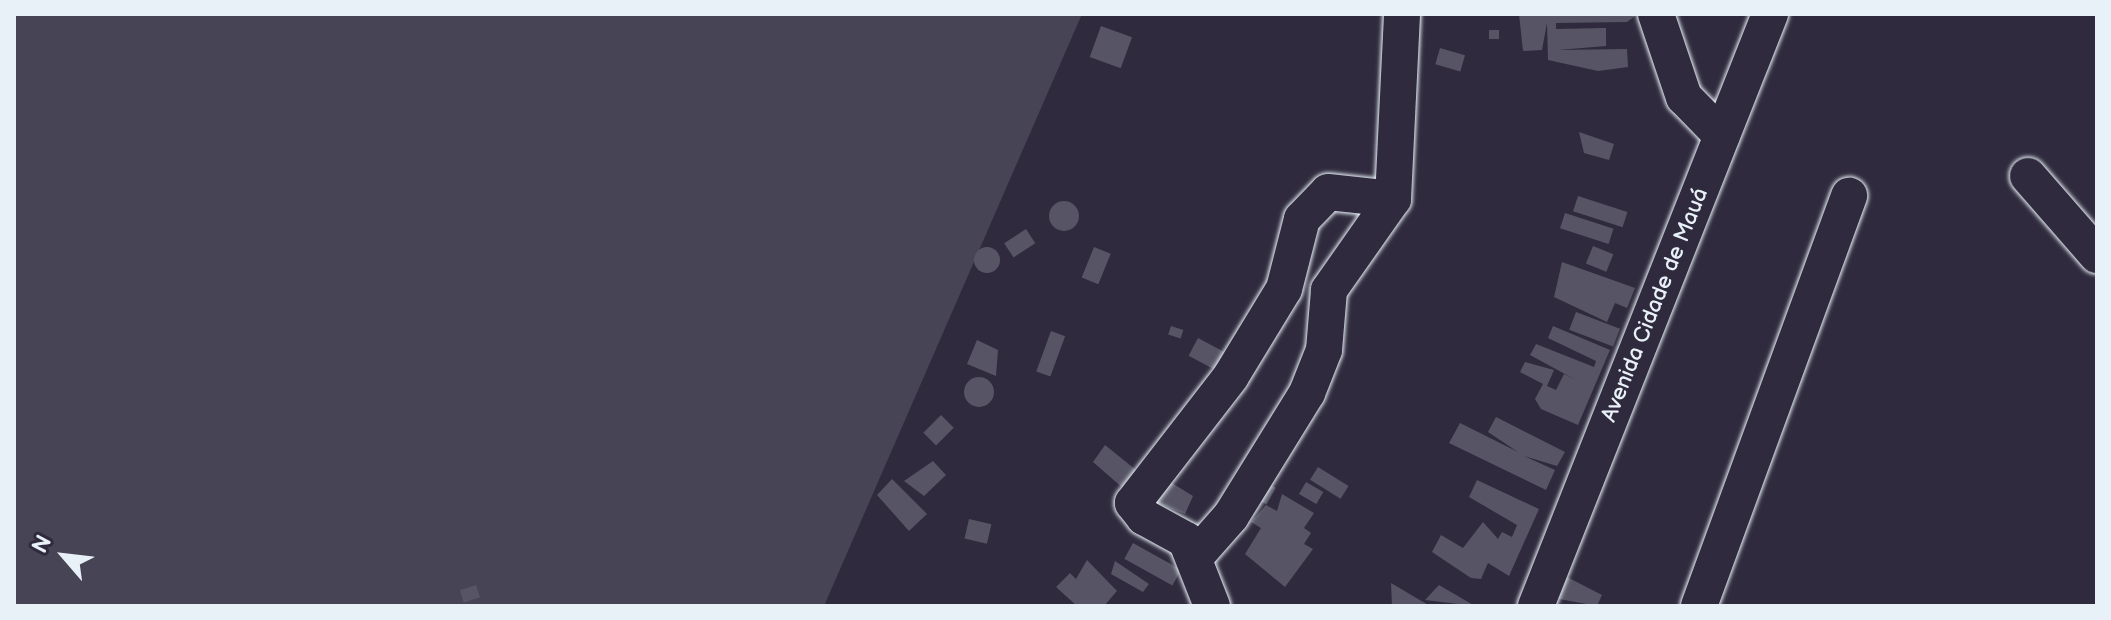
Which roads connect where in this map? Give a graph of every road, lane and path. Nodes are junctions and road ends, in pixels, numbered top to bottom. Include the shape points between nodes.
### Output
1 (1402, 14) edge
2 (1656, 14) edge
3 (1770, 14) edge
4 (1722, 136) junction
5 (2028, 176) dead end
6 (1849, 196) dead end
7 (1393, 199) junction
8 (2097, 255) edge
9 (1194, 558) junction
10 (1212, 606) edge
11 (1536, 606) edge
12 (1699, 606) edge

1 - 7 street
2 - 4 street via 1684,97
3 - 4 street, Avenida Cidade de Mauá
4 - 11 street, Avenida Cidade de Mauá
5 - 8 street
6 - 12 street
7 - 9 street via 1329,290 1324,350 1307,393 1231,516
7 - 9 street via 1328,192 1302,219 1284,289 1231,376 1143,484 1133,503 1144,517 1186,540
9 - 10 street

